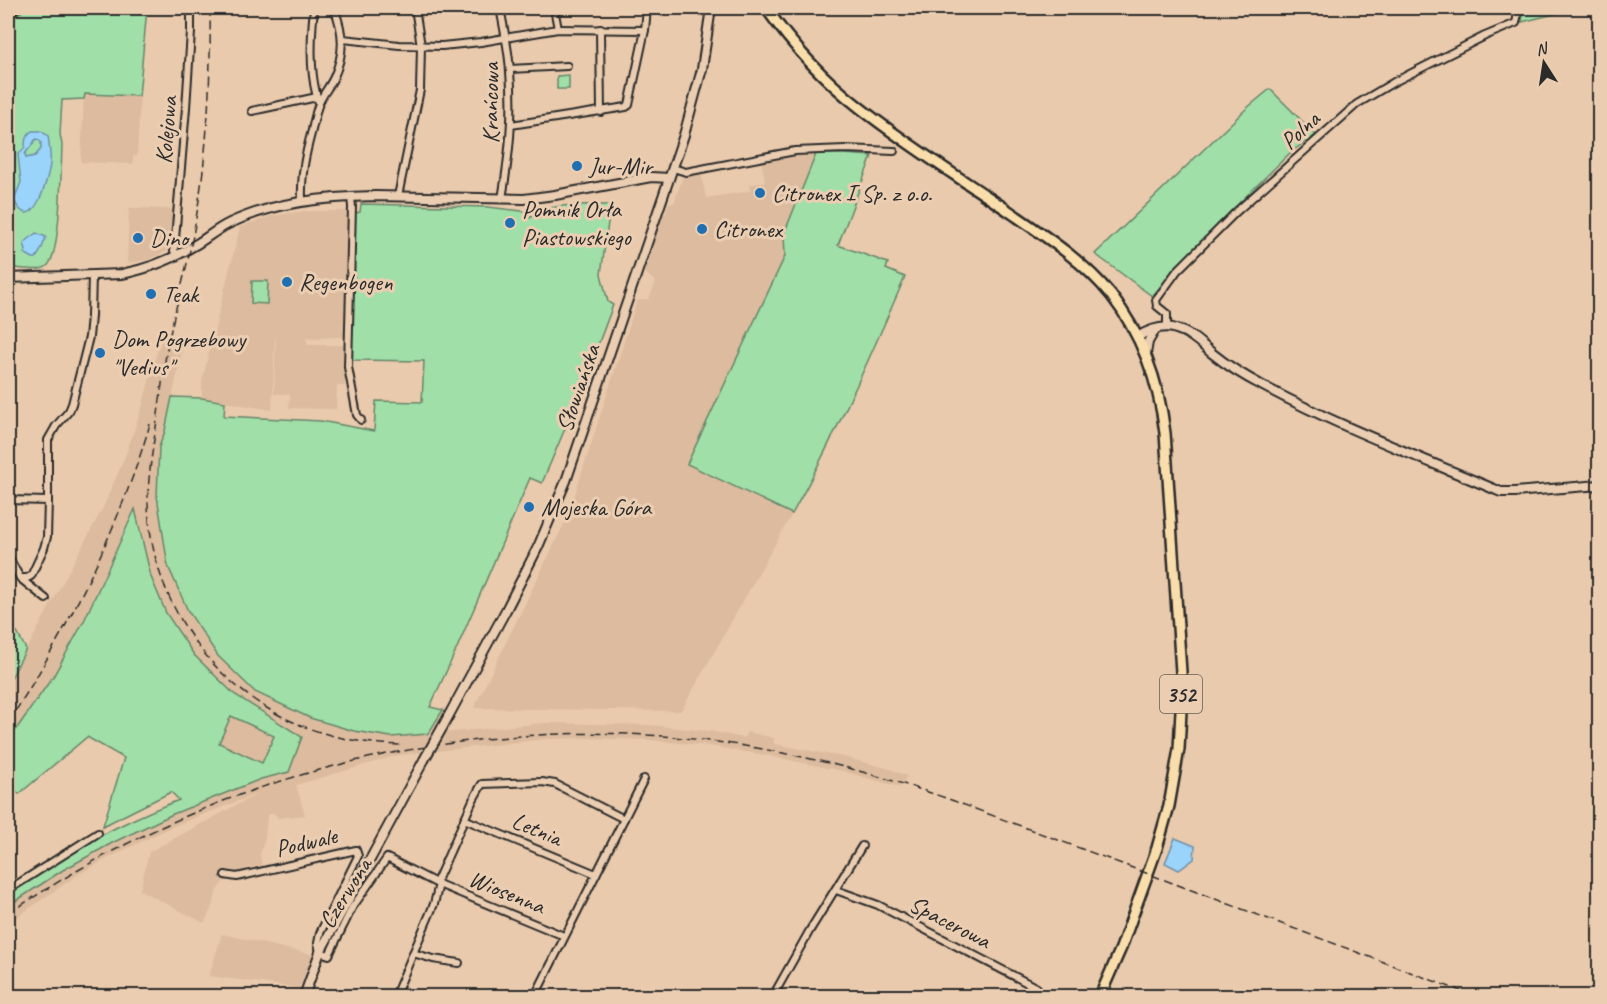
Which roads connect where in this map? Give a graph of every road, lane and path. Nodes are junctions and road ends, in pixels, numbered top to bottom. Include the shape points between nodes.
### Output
1 (14, 8) edge
2 (191, 8) edge
3 (314, 8) edge
4 (334, 8) edge
5 (415, 8) edge
6 (500, 8) edge
7 (554, 8) edge
8 (647, 8) edge
9 (711, 8) edge
10 (766, 8) edge
11 (1520, 8) edge
12 (8, 12) edge
13 (558, 29) junction
14 (600, 29) junction
15 (645, 30) junction
16 (505, 38) junction
17 (343, 39) junction
18 (421, 46) junction
19 (567, 66) dead end
20 (510, 69) junction
21 (318, 100) junction
22 (252, 111) dead end
23 (601, 112) junction
24 (511, 125) junction
25 (894, 151) dead end
26 (673, 168) junction
27 (669, 178) junction
28 (398, 196) junction
29 (351, 197) junction
30 (502, 199) junction
31 (302, 202) junction
32 (177, 255) junction
33 (92, 275) junction
34 (8, 278) edge
35 (1167, 327) junction
36 (1156, 328) junction
37 (1137, 337) junction
38 (1146, 356) junction
39 (361, 420) dead end
40 (1599, 485) edge
41 (8, 500) edge
42 (48, 501) junction
43 (8, 556) edge
44 (20, 578) junction
45 (46, 599) dead end
46 (644, 779) dead end
47 (464, 819) junction
48 (624, 819) junction
49 (98, 833) dead end
50 (862, 846) dead end
51 (596, 874) junction
52 (225, 875) dead end
53 (437, 883) junction
54 (8, 890) edge
55 (836, 890) junction
56 (564, 936) junction
57 (320, 952) junction
58 (413, 953) junction
59 (459, 963) dead end
60 (304, 996) edge
61 (395, 996) edge
62 (535, 996) edge
63 (772, 996) edge
64 (1036, 996) edge
65 (1100, 996) edge

1 - 12 main road
2 - 32 street, Kolejowa via 174,250
3 - 21 street via 312,62
4 - 17 street
5 - 18 street
6 - 16 street, Krańcowa
7 - 13 street
8 - 15 street
9 - 26 street, Słowiańska via 698,87
10 - 37 main road, 352 via 806,58 854,104 1082,265 1112,297
11 - 35 street, Polna via 1516,23 1386,86 1324,132 1177,271 1156,300 1167,314
13 - 14 street
13 - 16 street
14 - 15 street
14 - 23 street
15 - 23 street via 628,105
16 - 18 street
16 - 20 street, Krańcowa
17 - 18 street
17 - 21 street via 333,77
18 - 28 street via 418,106
19 - 20 street
20 - 24 street, Krańcowa
21 - 22 street
21 - 31 street via 304,157
23 - 24 street
24 - 30 street, Krańcowa
25 - 26 street via 795,151 686,171
26 - 27 street, Słowiańska
27 - 30 street via 651,177 540,198
27 - 57 street, Słowiańska, bridge via 566,481 538,547
28 - 29 street
28 - 30 street
29 - 31 street
29 - 39 street via 348,367
31 - 32 street via 243,217
32 - 33 street via 141,270
33 - 34 street
33 - 42 street via 89,337 72,404 48,440
35 - 36 street
35 - 40 street via 1184,332 1244,375 1313,411 1501,492
36 - 37 street
36 - 38 street
37 - 38 main road, 352
38 - 65 main road, 352 via 1160,397 1165,433 1181,672 1180,730 1173,787 1161,836
41 - 42 street
42 - 44 street via 44,549 31,576
43 - 44 street
44 - 45 street
46 - 48 street
47 - 48 street via 482,784 542,782 555,784
47 - 51 street, Letnia
47 - 53 street
48 - 51 street
49 - 54 street
50 - 55 street
51 - 56 street
52 - 57 street, Podwale via 237,877 356,850 358,856 320,933
53 - 56 street, Wiosenna
53 - 57 street, Czerwona via 387,858 352,908 328,955
53 - 58 street via 434,904
55 - 63 street
55 - 64 street, Spacerowa via 878,905 1037,988
56 - 62 street
57 - 60 street, Słowiańska
58 - 59 street
58 - 61 street

